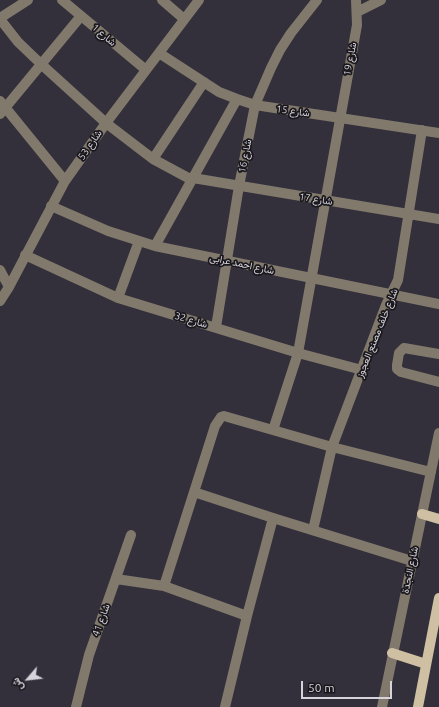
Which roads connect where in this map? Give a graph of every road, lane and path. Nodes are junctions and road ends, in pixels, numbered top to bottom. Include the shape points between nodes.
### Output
1 (28, 0) edge
2 (62, 0) edge
3 (162, 0) edge
4 (199, 0) edge
5 (317, 0) edge
6 (356, 0) edge
7 (381, 0) edge
8 (357, 12) junction
9 (81, 16) junction
10 (0, 19) edge
11 (184, 19) junction
12 (159, 53) junction
13 (41, 64) junction
14 (146, 70) junction
15 (204, 82) junction
16 (237, 99) junction
17 (255, 105) junction
18 (2, 107) edge
19 (339, 118) junction
20 (106, 123) junction
21 (422, 130) junction
22 (439, 133) edge
23 (153, 159) junction
24 (192, 179) junction
25 (65, 181) junction
26 (239, 186) junction
27 (325, 200) junction
28 (51, 206) junction
29 (408, 214) junction
30 (439, 219) edge
31 (139, 241) junction
32 (155, 246) junction
33 (25, 255) junction
34 (227, 261) junction
35 (0, 270) edge
36 (312, 278) junction
37 (9, 287) junction
38 (392, 294) junction
39 (118, 298) junction
40 (0, 301) edge
41 (439, 304) edge
42 (216, 327) junction
43 (298, 353) junction
44 (439, 354) edge
45 (362, 370) junction
46 (439, 382) edge
47 (273, 430) junction
48 (439, 433) edge
49 (332, 447) junction
50 (431, 472) junction
51 (194, 492) junction
52 (422, 514) junction
53 (273, 518) junction
54 (439, 519) edge
55 (313, 530) junction
56 (131, 535) dead end
57 (412, 561) junction
58 (116, 579) junction
59 (164, 586) junction
60 (439, 598) edge
61 (247, 616) junction
62 (392, 654) junction
63 (426, 664) junction
64 (76, 707) edge
65 (225, 707) edge
66 (382, 707) edge
67 (418, 707) edge

1 - 10 street
2 - 9 street, شارع 1
3 - 11 street
4 - 11 street, شارع 53
5 - 17 street, شارع 16 via 280,50
6 - 8 street, شارع 19
7 - 8 street
8 - 19 street, شارع 19 via 357,25
9 - 13 street
9 - 14 street, شارع 1
10 - 13 street, شارع 17 via 18,42
11 - 12 street, شارع 53
12 - 14 street, شارع 53
12 - 15 street, شارع 15
13 - 18 street
13 - 20 street, شارع 17
14 - 20 street, شارع 53
15 - 16 street, شارع 15 via 219,92
15 - 23 street
16 - 17 street, شارع 15
16 - 24 street
17 - 19 street, شارع 15
17 - 26 street, شارع 16
18 - 25 street
19 - 21 street, شارع 15
19 - 27 street, شارع 19
20 - 23 street, شارع 17
20 - 25 street, شارع 53
21 - 22 street, شارع 15
21 - 29 street, شارع خلف مصنع العجوز
23 - 24 street, شارع 17
24 - 26 street, شارع 17
24 - 32 street
25 - 28 street, شارع 53
26 - 27 street, شارع 17
26 - 34 street, شارع 16
27 - 29 street, شارع 17
27 - 36 street, شارع 19
28 - 31 street, شارع احمد عرابى via 108,231
28 - 33 street, شارع 53
29 - 30 street, شارع 17
29 - 38 street, شارع خلف مصنع العجوز via 398,280
31 - 32 street, شارع احمد عرابى
31 - 39 street
32 - 34 street, شارع احمد عرابى
33 - 37 street, شارع 53
33 - 39 street, شارع 32
34 - 36 street, شارع احمد عرابى
34 - 42 street, شارع 16
35 - 37 street
36 - 38 street, شارع احمد عرابى
36 - 43 street, شارع 19
37 - 40 street, شارع 53
38 - 41 street, شارع احمد عرابى
38 - 45 street, شارع خلف مصنع العجوز
39 - 42 street, شارع 32
42 - 43 street, شارع 32
43 - 45 street, شارع 32
43 - 47 street, شارع 19
44 - 46 street via 404,348 400,351 396,365 401,372
45 - 49 street, شارع خلف مصنع العجوز
47 - 49 street
47 - 51 street via 221,417 215,426
48 - 50 street, شارع النجدة
49 - 50 street
49 - 55 street, شارع خلف مصنع العجوز
50 - 52 street, شارع النجدة
51 - 53 street
51 - 59 street
52 - 54 main road
52 - 57 street, شارع النجدة
53 - 55 street
53 - 61 street
55 - 57 street
56 - 58 street, شارع 41
57 - 62 street, شارع النجدة
58 - 59 street
58 - 64 street, شارع 41 via 89,655
59 - 61 street
60 - 63 main road
61 - 65 street
62 - 63 main road
62 - 66 street, شارع النجدة
63 - 67 main road

